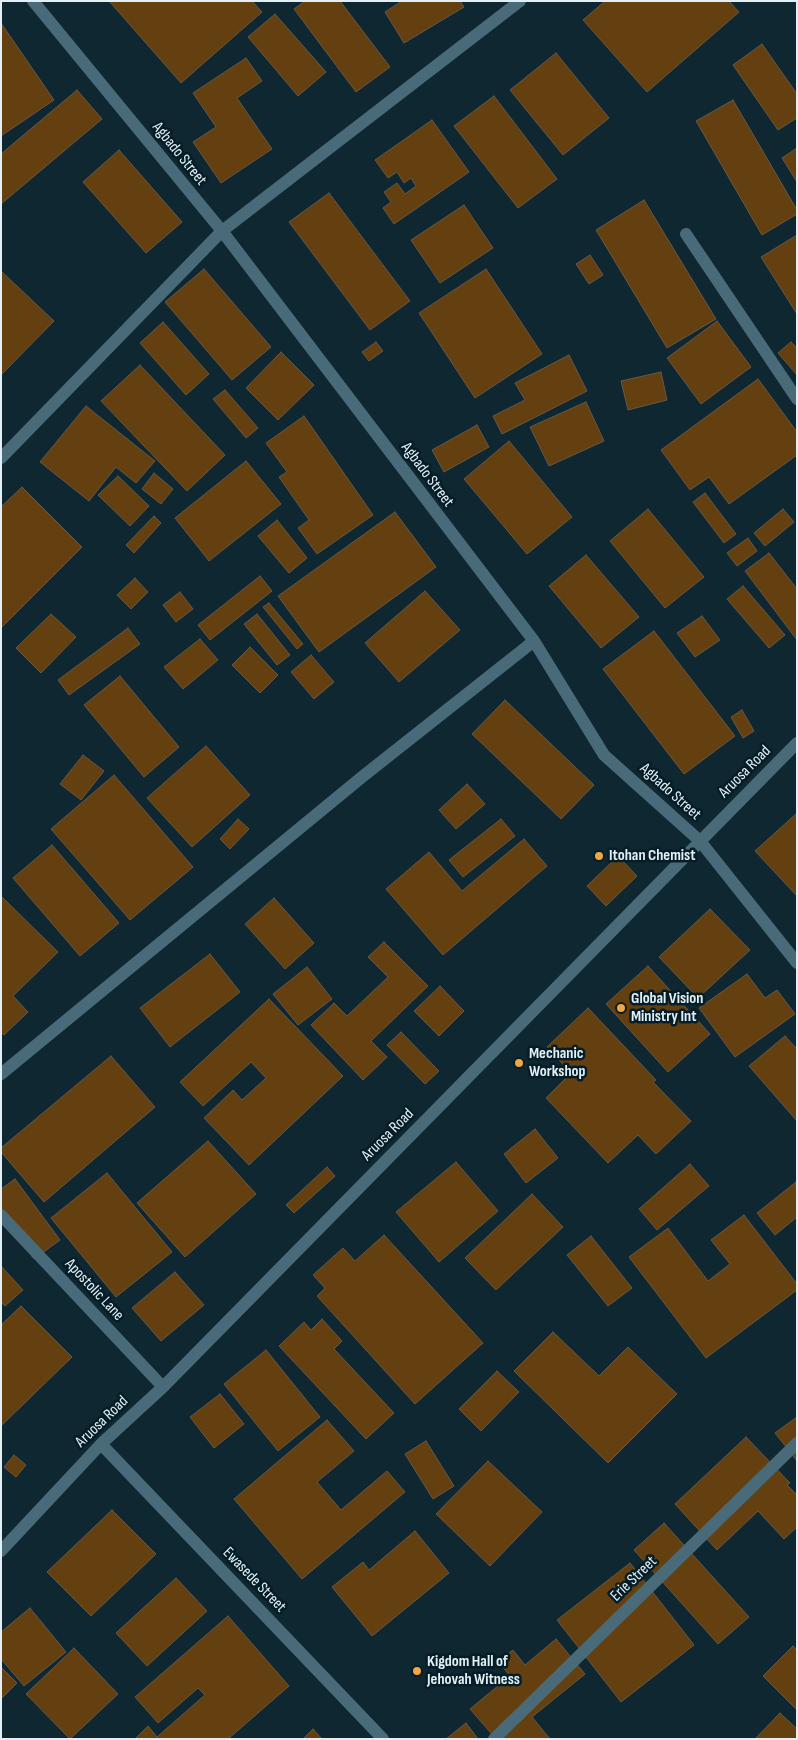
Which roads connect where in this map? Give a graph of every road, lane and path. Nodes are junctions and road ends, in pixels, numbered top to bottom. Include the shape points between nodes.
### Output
1 (33, 1) edge
2 (520, 1) edge
3 (222, 231) junction
4 (686, 234) dead end
5 (797, 400) edge
6 (1, 458) edge
7 (534, 642) junction
8 (797, 743) edge
9 (700, 841) junction
10 (797, 963) edge
11 (1, 1074) edge
12 (1, 1215) edge
13 (163, 1387) junction
14 (100, 1444) junction
15 (797, 1444) edge
16 (1, 1551) edge
17 (383, 1739) edge
18 (494, 1739) edge

1 - 3 street, Agbado Street
2 - 3 street
3 - 6 street
3 - 7 street, Agbado Street
4 - 5 street
7 - 9 street, Agbado Street via 604,755
7 - 11 street via 354,783
8 - 9 street, Aruosa Road
9 - 10 street, Agbado Street
9 - 13 street, Aruosa Road
12 - 13 street, Apostolic Lane
13 - 14 street, Aruosa Road
14 - 16 street, Aruosa Road
14 - 17 street, Ewasede Street
15 - 18 street, Erie Street

